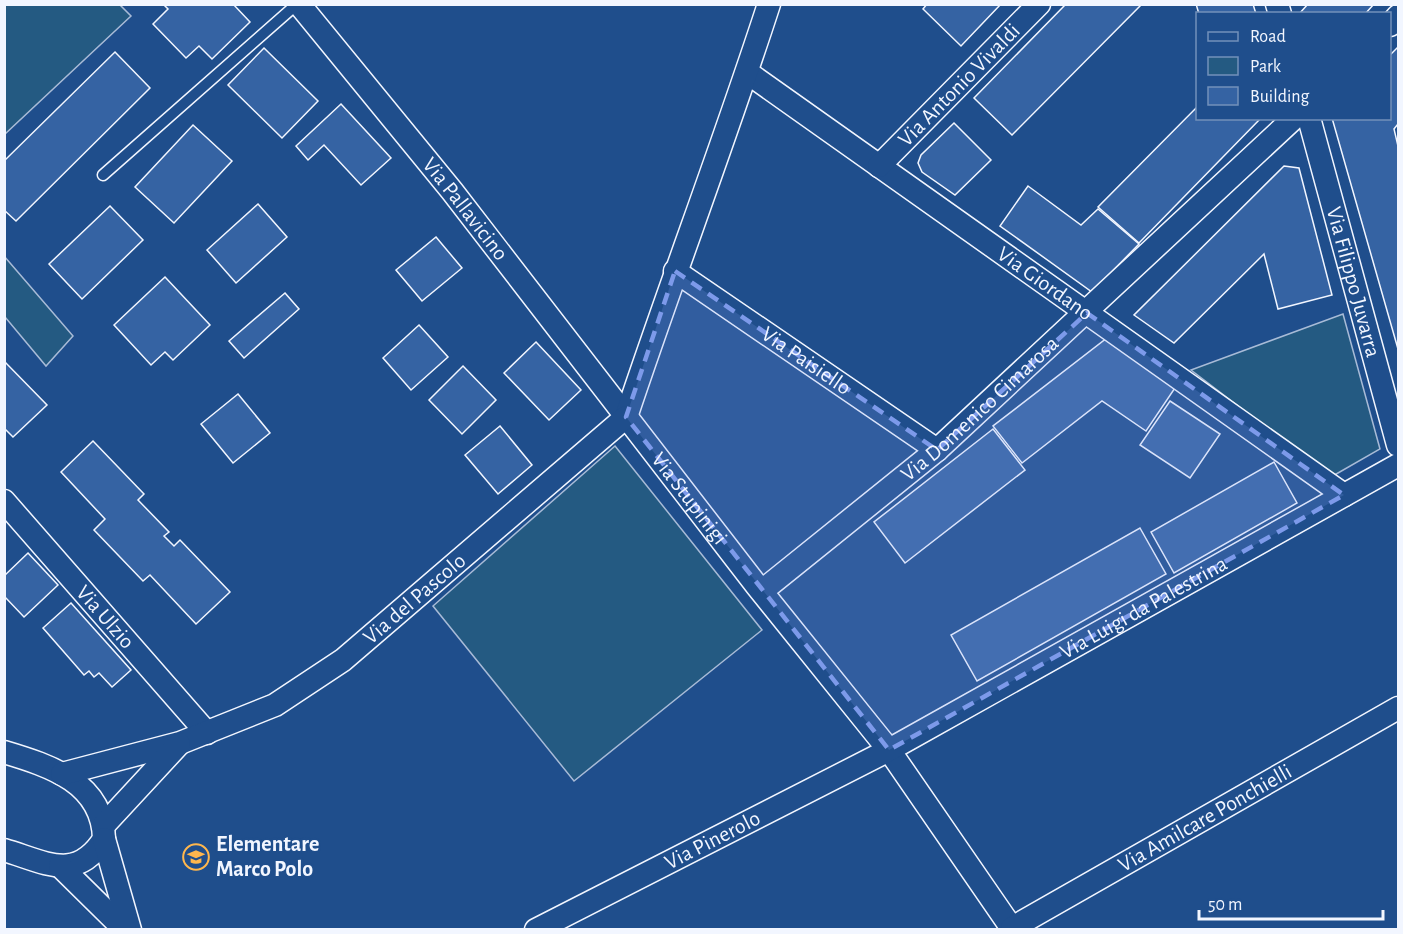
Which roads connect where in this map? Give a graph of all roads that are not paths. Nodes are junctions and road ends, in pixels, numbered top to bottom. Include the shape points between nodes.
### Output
1 (298, 4) edge
2 (769, 4) edge
3 (1039, 4) edge
4 (748, 73) junction
5 (1292, 120) edge
6 (1310, 120) edge
7 (879, 166) junction
8 (103, 175) dead end
9 (675, 271) junction
10 (1087, 313) junction
11 (626, 417) junction
12 (1398, 445) edge
13 (937, 450) junction
14 (1398, 465) edge
15 (1344, 495) junction
16 (4, 501) edge
17 (762, 591) junction
18 (1398, 708) edge
19 (207, 733) junction
20 (180, 743) junction
21 (4, 746) edge
22 (889, 750) junction
23 (15, 755) edge
24 (62, 774) junction
25 (104, 832) junction
26 (4, 850) edge
27 (60, 866) junction
28 (1012, 929) edge
29 (125, 930) edge
30 (130, 930) edge
31 (536, 930) edge

1 - 8 lane
1 - 11 street, Via Pallavicino via 452,191
2 - 4 street
3 - 7 street, Via Antonio Vivaldi
4 - 7 street, Via Giordano
4 - 9 street
5 - 10 street, Via Domenico Cimarosa
6 - 12 street, Via Filippo Juvarra
7 - 10 street, Via Giordano
9 - 11 street
9 - 13 street, Via Paisiello
10 - 13 street, Via Domenico Cimarosa
10 - 15 street, Via Giordano
11 - 17 street, Via Stupinigi
11 - 19 street, Via del Pascolo via 343,660 275,705
13 - 17 street, Via Domenico Cimarosa
14 - 15 street, Via Luigi da Palestrina
15 - 22 street, Via Luigi da Palestrina
16 - 19 street, Via Ulzio
17 - 22 street, Via Stupinigi
18 - 28 street, Via Amilcare Ponchielli
19 - 20 street, Via del Pascolo
20 - 24 street, Via del Pascolo
20 - 25 street, Via del Pascolo
21 - 23 street
22 - 28 street, Via Stupinigi
22 - 31 street, Via Pinerolo
23 - 24 street
24 - 25 street via 88,792 100,809
25 - 27 street, Via del Pascolo via 94,855 76,865
25 - 30 street
26 - 27 street
27 - 29 street

